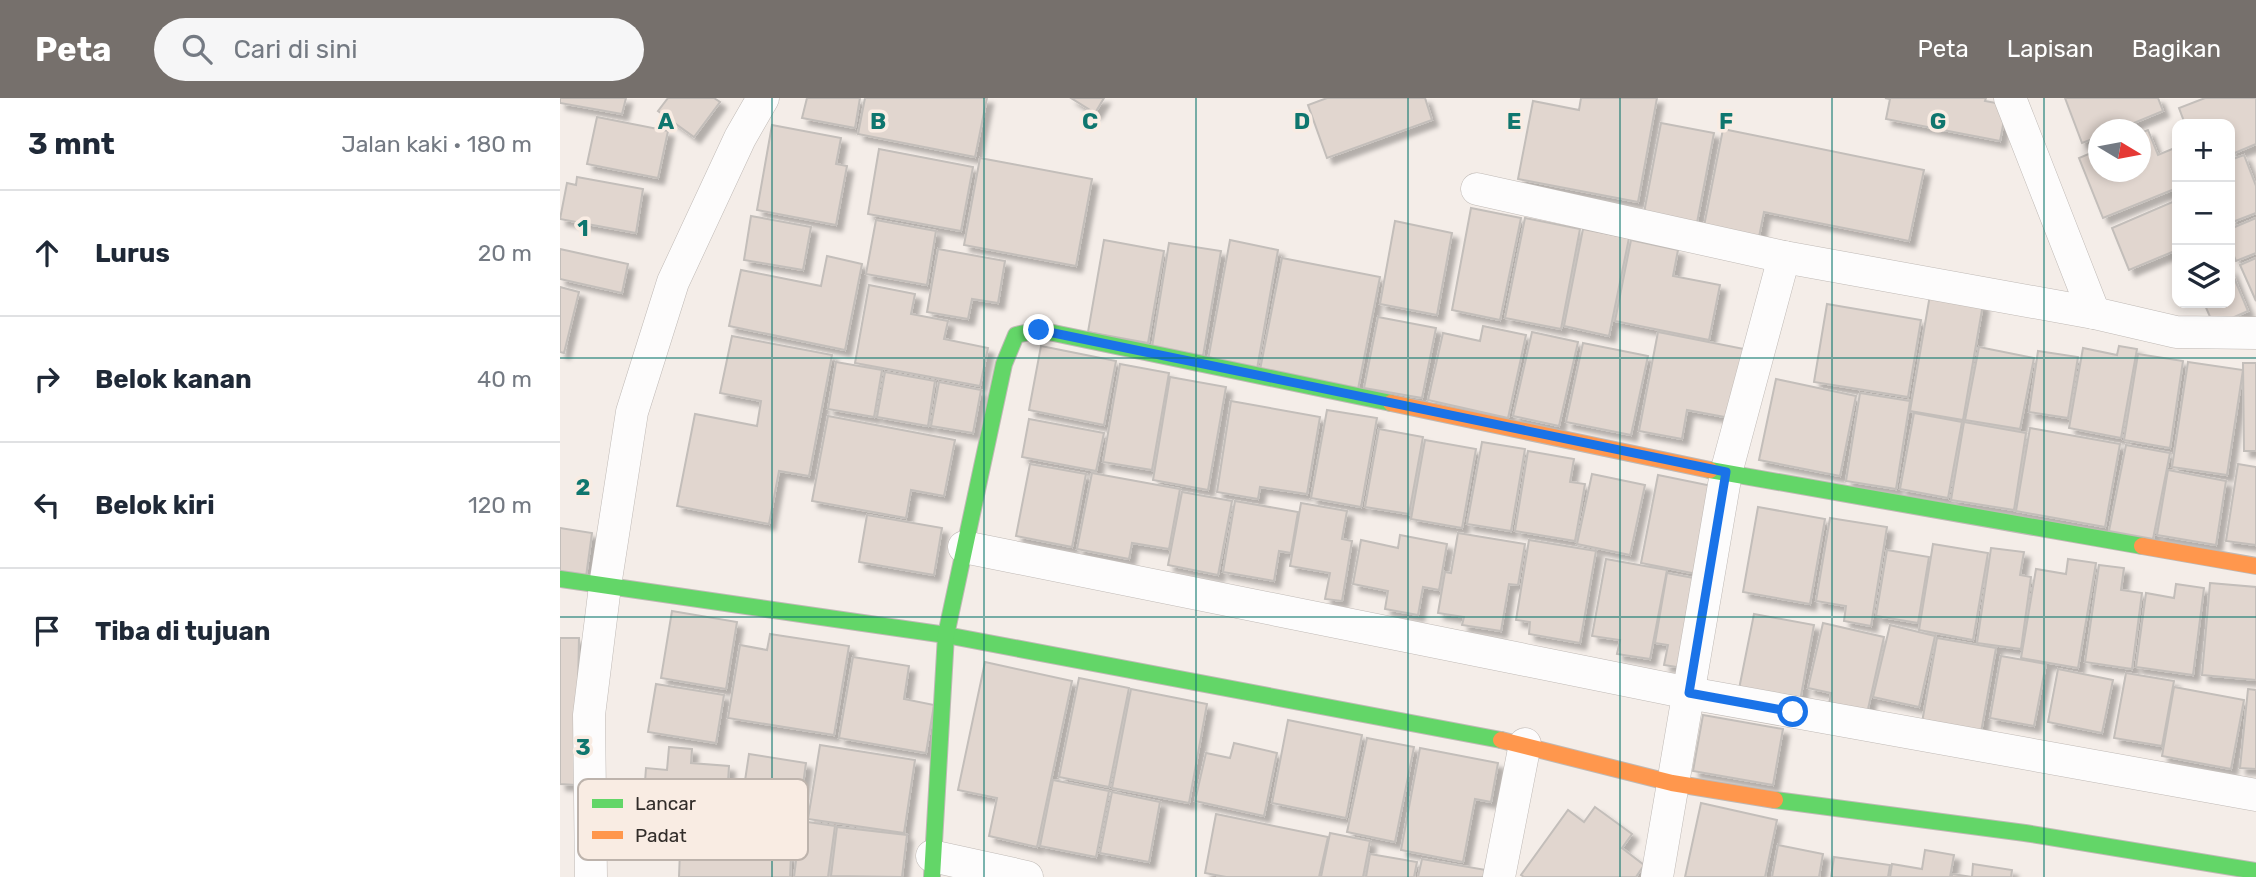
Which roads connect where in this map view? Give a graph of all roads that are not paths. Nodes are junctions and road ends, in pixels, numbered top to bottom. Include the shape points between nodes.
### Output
1 (762, 98) edge
2 (2010, 98) edge
3 (1477, 189) dead end
4 (1784, 257) junction
5 (2094, 313) junction
6 (2256, 332) edge
7 (1726, 472) junction
8 (964, 547) junction
9 (2256, 566) edge
10 (560, 579) edge
11 (605, 586) junction
12 (946, 635) junction
13 (1689, 693) junction
14 (1525, 744) junction
15 (589, 779) edge
16 (1672, 783) junction
17 (2256, 795) edge
18 (932, 867) edge
19 (2256, 871) edge
20 (1027, 877) edge
21 (1499, 877) edge
22 (1657, 877) edge

1 - 11 street via 673,282 632,412
2 - 5 street
3 - 4 street
4 - 5 street
4 - 7 street
5 - 6 street via 2176,332
7 - 8 street via 1039,330 1016,335 1004,364
7 - 9 street
7 - 13 street
8 - 12 street
8 - 13 street
10 - 11 street
11 - 12 street
11 - 15 street via 589,715
12 - 14 street
12 - 18 street
13 - 16 street
13 - 17 street
14 - 16 street
14 - 21 street
16 - 19 street
16 - 22 street
18 - 20 street

